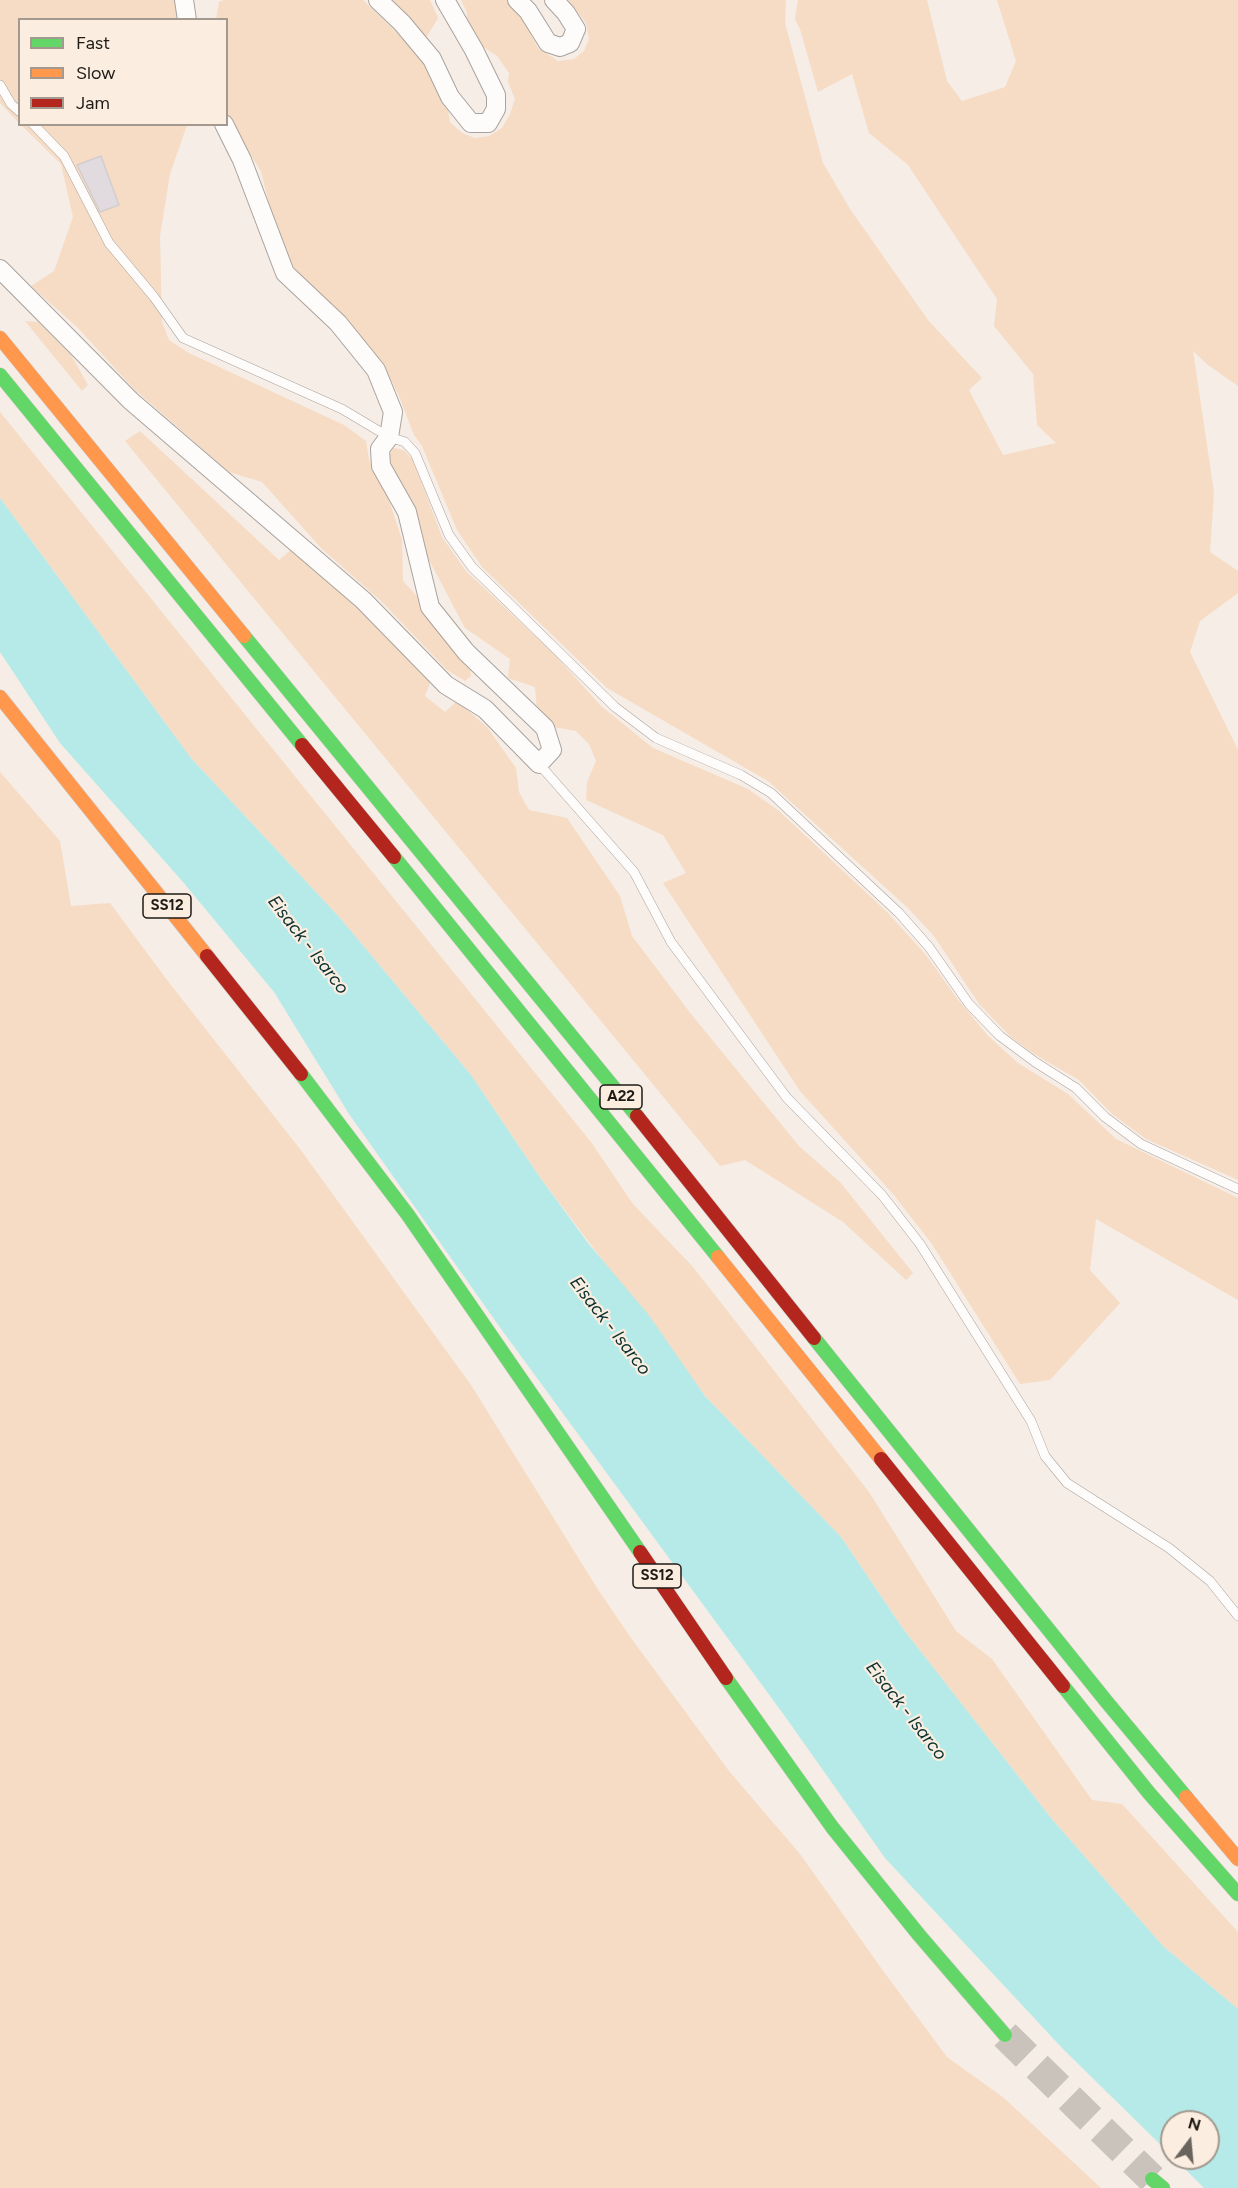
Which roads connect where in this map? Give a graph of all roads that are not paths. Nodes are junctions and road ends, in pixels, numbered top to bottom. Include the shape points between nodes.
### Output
1 (184, 0) edge
2 (378, 0) edge
3 (445, 0) edge
4 (517, 0) edge
5 (554, 0) edge
6 (187, 18) edge
7 (0, 85) edge
8 (18, 110) edge
9 (35, 126) edge
10 (225, 126) edge
11 (0, 269) edge
12 (0, 338) edge
13 (0, 375) edge
14 (389, 437) junction
15 (0, 698) edge
16 (538, 764) junction
17 (1238, 1189) edge
18 (1238, 1616) edge
19 (1238, 1859) edge
20 (1238, 1894) edge
21 (1005, 2035) tunnel mouth
22 (1152, 2179) tunnel mouth
23 (1163, 2188) edge

1 - 6 street
2 - 3 street via 432,59 450,97 471,123 488,123 496,109 496,95
4 - 5 street via 548,43 560,47 570,43 576,28
7 - 8 lane
9 - 14 lane via 64,156 109,243 183,338 342,409
10 - 14 street via 285,273 338,323 376,370 393,412
11 - 16 street via 131,401 363,600 446,685 485,709
12 - 19 main road, A22
13 - 20 main road, A22 via 549,1047 1149,1793
14 - 16 street via 380,449 381,466 407,512 430,607 466,652 545,728 552,750
14 - 17 lane via 405,442 415,453 449,535 472,567 615,707 656,738 741,775 771,793 899,913 929,947 969,1004 1000,1036 1076,1088 1105,1117 1141,1144
15 - 21 main road, SS12 via 332,1113 486,1326 832,1827
16 - 18 lane via 633,872 671,942 787,1098 882,1195 920,1244 1031,1421 1045,1456 1066,1484 1169,1548 1210,1581
22 - 23 main road

